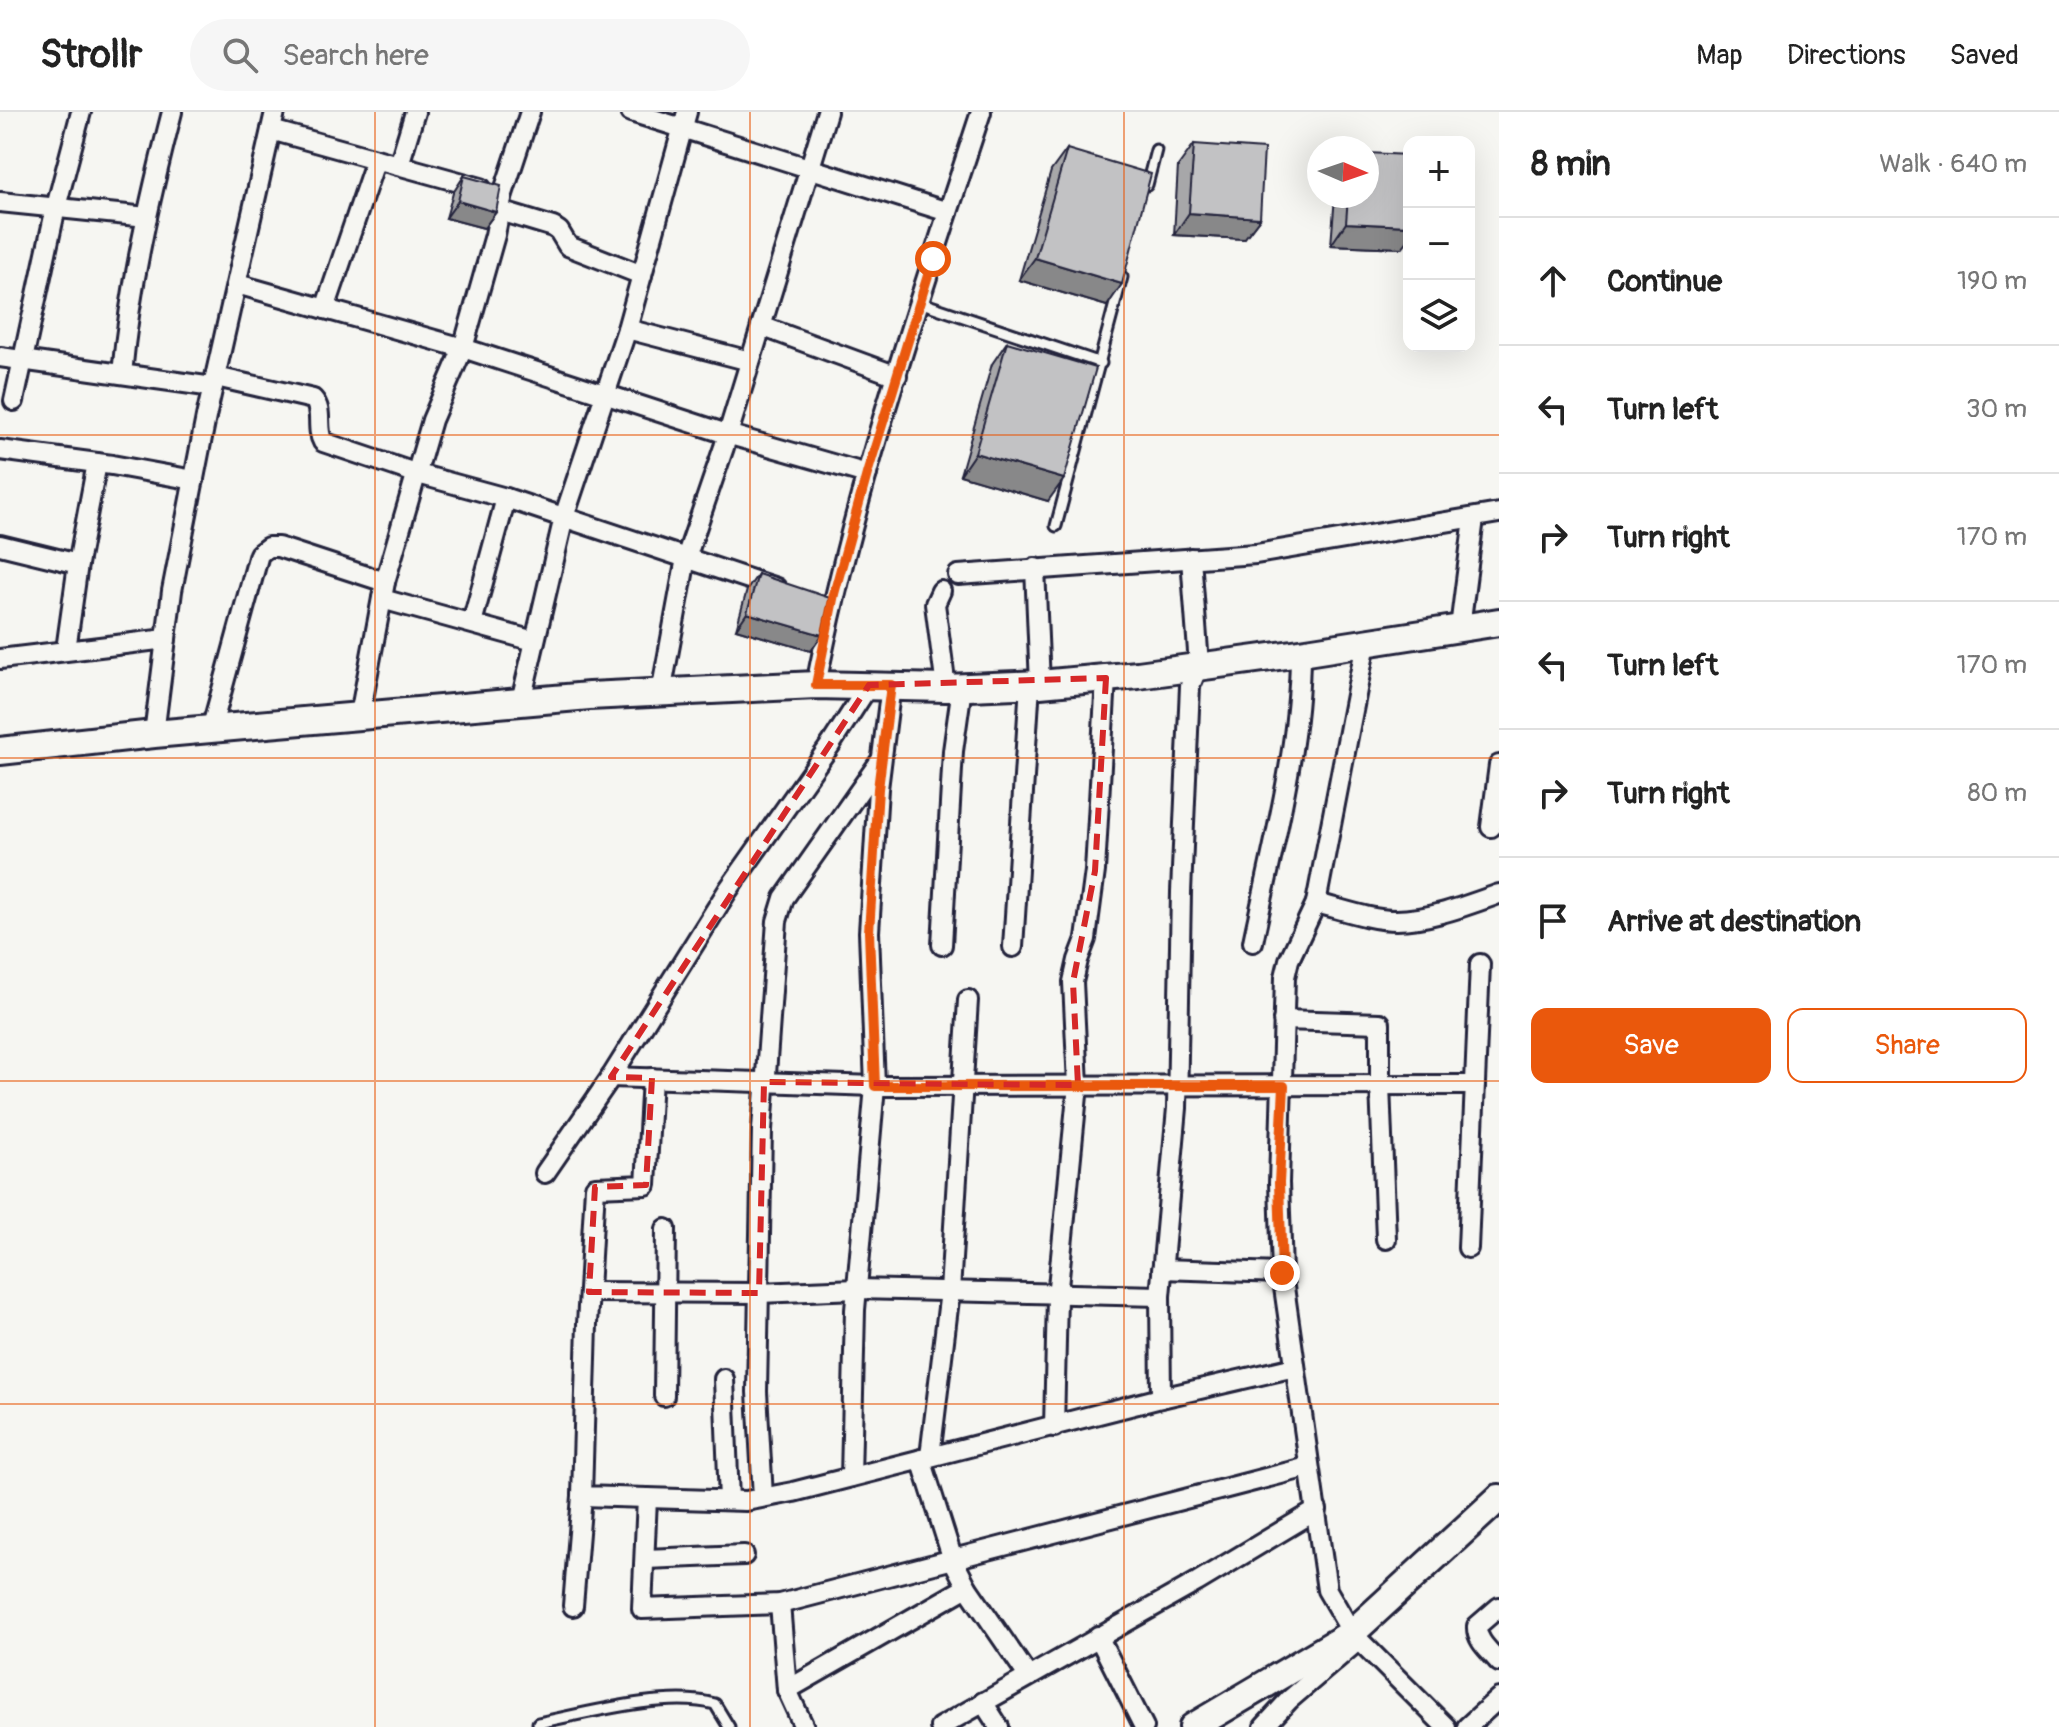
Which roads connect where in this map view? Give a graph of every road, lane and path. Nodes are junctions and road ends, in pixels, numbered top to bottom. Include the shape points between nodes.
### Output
1 (81, 112) edge
2 (172, 112) edge
3 (415, 112) edge
4 (530, 112) edge
5 (631, 112) edge
6 (827, 112) edge
7 (981, 112) edge
8 (685, 120) edge
9 (273, 121) edge
10 (1156, 150) dead end
11 (376, 159) junction
12 (399, 165) junction
13 (810, 170) junction
14 (1146, 191) edge
15 (0, 202) edge
16 (501, 202) junction
17 (56, 207) junction
18 (948, 212) junction
19 (147, 217) junction
20 (1126, 263) edge
21 (642, 275) junction
22 (237, 284) junction
23 (919, 302) junction
24 (325, 309) junction
25 (761, 326) junction
26 (627, 329) junction
27 (463, 348) junction
28 (0, 357) edge
29 (22, 360) junction
30 (750, 361) junction
31 (1101, 363) junction
32 (122, 374) junction
33 (897, 376) junction
34 (215, 382) junction
35 (604, 394) junction
36 (14, 401) dead end
37 (727, 434) junction
38 (0, 450) edge
39 (97, 463) junction
40 (418, 474) junction
41 (867, 474) junction
42 (194, 480) junction
43 (506, 498) junction
44 (1499, 513) edge
45 (564, 517) junction
46 (1474, 518) junction
47 (1056, 526) dead end
48 (1, 550) edge
49 (686, 558) junction
50 (1191, 558) junction
51 (78, 564) junction
52 (1035, 568) junction
53 (958, 575) dead end
54 (383, 590) junction
55 (941, 591) dead end
56 (788, 592) edge
57 (1499, 622) edge
58 (472, 623) junction
59 (1460, 628) junction
60 (166, 639) junction
61 (534, 641) junction
62 (1366, 643) junction
63 (66, 650) junction
64 (1300, 653) junction
65 (0, 659) edge
66 (1199, 665) junction
67 (1106, 678) junction
68 (1035, 684) junction
69 (816, 685) junction
70 (880, 685) junction
71 (954, 688) junction
72 (661, 693) junction
73 (521, 701) junction
74 (360, 715) junction
75 (211, 730) junction
76 (154, 734) junction
77 (0, 751) edge
78 (882, 758) junction
79 (1499, 765) edge
80 (1491, 827) dead end
81 (1499, 894) edge
82 (1316, 903) junction
83 (1253, 942) dead end
84 (942, 945) dead end
85 (1013, 947) dead end
86 (1480, 964) dead end
87 (968, 1000) dead end
88 (1283, 1020) junction
89 (611, 1077) junction
90 (652, 1078) junction
91 (764, 1082) junction
92 (1078, 1085) junction
93 (1178, 1085) junction
94 (1380, 1085) junction
95 (1475, 1085) junction
96 (875, 1086) junction
97 (963, 1086) junction
98 (1284, 1086) junction
99 (545, 1173) dead end
100 (666, 1229) dead end
101 (1386, 1239) dead end
102 (1468, 1248) dead end
103 (1162, 1269) junction
104 (1282, 1273) junction
105 (857, 1289) junction
106 (950, 1291) junction
107 (589, 1292) junction
108 (665, 1292) junction
109 (759, 1293) junction
110 (1057, 1293) junction
111 (1160, 1296) junction
112 (1295, 1367) junction
113 (724, 1379) dead end
114 (664, 1396) dead end
115 (1161, 1398) junction
116 (1054, 1427) junction
117 (926, 1458) junction
118 (1308, 1467) junction
119 (851, 1477) junction
120 (582, 1496) junction
121 (763, 1497) junction
122 (647, 1498) junction
123 (1499, 1498) edge
124 (729, 1500) junction
125 (1317, 1510) junction
126 (744, 1555) dead end
127 (645, 1559) junction
128 (953, 1560) junction
129 (967, 1587) junction
130 (780, 1604) junction
131 (573, 1606) dead end
132 (1499, 1607) edge
133 (1098, 1636) junction
134 (1356, 1636) junction
135 (1499, 1662) edge
136 (1028, 1676) junction
137 (787, 1690) junction
138 (1499, 1698) edge
139 (983, 1702) junction
140 (538, 1723) dead end
141 (729, 1727) edge
142 (804, 1727) edge
143 (940, 1727) edge
144 (999, 1727) edge
145 (1144, 1727) edge
146 (1193, 1727) edge
147 (1264, 1727) edge
148 (1446, 1727) edge
149 (1467, 1727) edge

1 - 17 street
2 - 19 street
3 - 12 street
4 - 16 street
5 - 8 street
6 - 13 street
7 - 18 street
8 - 13 street
8 - 21 street
9 - 11 street
9 - 22 street
10 - 14 lane
11 - 12 street
11 - 24 street
12 - 16 street
13 - 18 street
13 - 25 street
15 - 17 street
16 - 21 street via 553,227 568,246
16 - 27 street
17 - 19 street
17 - 29 street
18 - 23 street
19 - 32 street
20 - 31 lane
21 - 26 street
22 - 24 street
22 - 34 street
23 - 31 lane
23 - 33 street
24 - 27 street
25 - 30 street
25 - 33 street
26 - 30 street
26 - 35 street
27 - 35 street
27 - 40 street via 432,420
28 - 29 street
29 - 32 street
29 - 36 street
30 - 37 street
31 - 47 lane
32 - 34 street
33 - 41 street
34 - 40 street via 313,399 323,442
34 - 42 street
35 - 37 street
35 - 45 street
37 - 41 street
37 - 49 street
38 - 39 street
39 - 42 street
39 - 51 street
40 - 43 street
40 - 54 street
41 - 69 street via 824,604
42 - 60 street
43 - 45 street
43 - 58 street
44 - 46 street
45 - 49 street
45 - 61 street
46 - 50 street via 1256,554
46 - 59 street
48 - 51 street
49 - 56 street
49 - 72 street
50 - 52 street
50 - 66 street
51 - 63 street
52 - 53 street
52 - 68 street
54 - 58 street
54 - 74 street
54 - 75 street via 278,547 262,550
55 - 71 street via 935,604
57 - 59 street
58 - 61 street
59 - 62 street
60 - 63 street
60 - 76 street
61 - 73 street
62 - 64 street
62 - 82 street
63 - 65 street
64 - 66 street
64 - 83 street via 1300,687 1281,809
66 - 67 street
66 - 93 street via 1190,686
67 - 68 street
67 - 92 street via 1095,871 1086,939 1073,982
68 - 71 street
68 - 85 street
69 - 70 street
69 - 72 street
70 - 71 street
70 - 78 street
70 - 89 street via 831,744 728,890
71 - 84 street
72 - 73 street
73 - 74 street
74 - 75 street
75 - 76 street
76 - 77 street
78 - 91 street via 784,898 773,943
78 - 96 street via 869,932
79 - 80 street
81 - 82 street via 1393,920
82 - 88 street via 1289,960
86 - 95 street
87 - 97 street
88 - 94 street via 1380,1023
88 - 98 street
89 - 90 street
89 - 99 street
90 - 91 street
90 - 107 street via 646,1185 595,1187
91 - 96 street
91 - 109 street
92 - 93 street
92 - 97 street
92 - 110 street
93 - 98 street
93 - 103 street
94 - 95 street
94 - 98 street
94 - 101 street
95 - 102 street
96 - 97 street
96 - 105 street
97 - 106 street
98 - 104 street
100 - 108 street
103 - 104 street
103 - 111 street
104 - 112 street
105 - 106 street
105 - 109 street
105 - 119 street
106 - 110 street
106 - 117 street
107 - 108 street
107 - 120 street
108 - 109 street
108 - 114 street
109 - 121 street
110 - 111 street
110 - 116 street
111 - 115 street
112 - 115 street
112 - 118 street
113 - 124 street
115 - 116 street
116 - 117 street
117 - 119 street
117 - 128 street
118 - 125 street
118 - 128 street
119 - 121 street
120 - 122 street
120 - 131 street
121 - 124 street
122 - 124 street
122 - 127 street
123 - 134 street
125 - 133 street
125 - 134 street via 1327,1590
126 - 127 street
127 - 130 street via 642,1609
128 - 129 street
128 - 130 street
129 - 136 street
129 - 137 street
130 - 137 street
132 - 135 street via 1477,1626 1480,1641
133 - 136 street
133 - 145 street
134 - 146 street
134 - 147 street
134 - 148 street
136 - 139 street
137 - 142 street
138 - 149 street
139 - 143 street
139 - 144 street
140 - 141 lane via 641,1703 703,1701 715,1704

